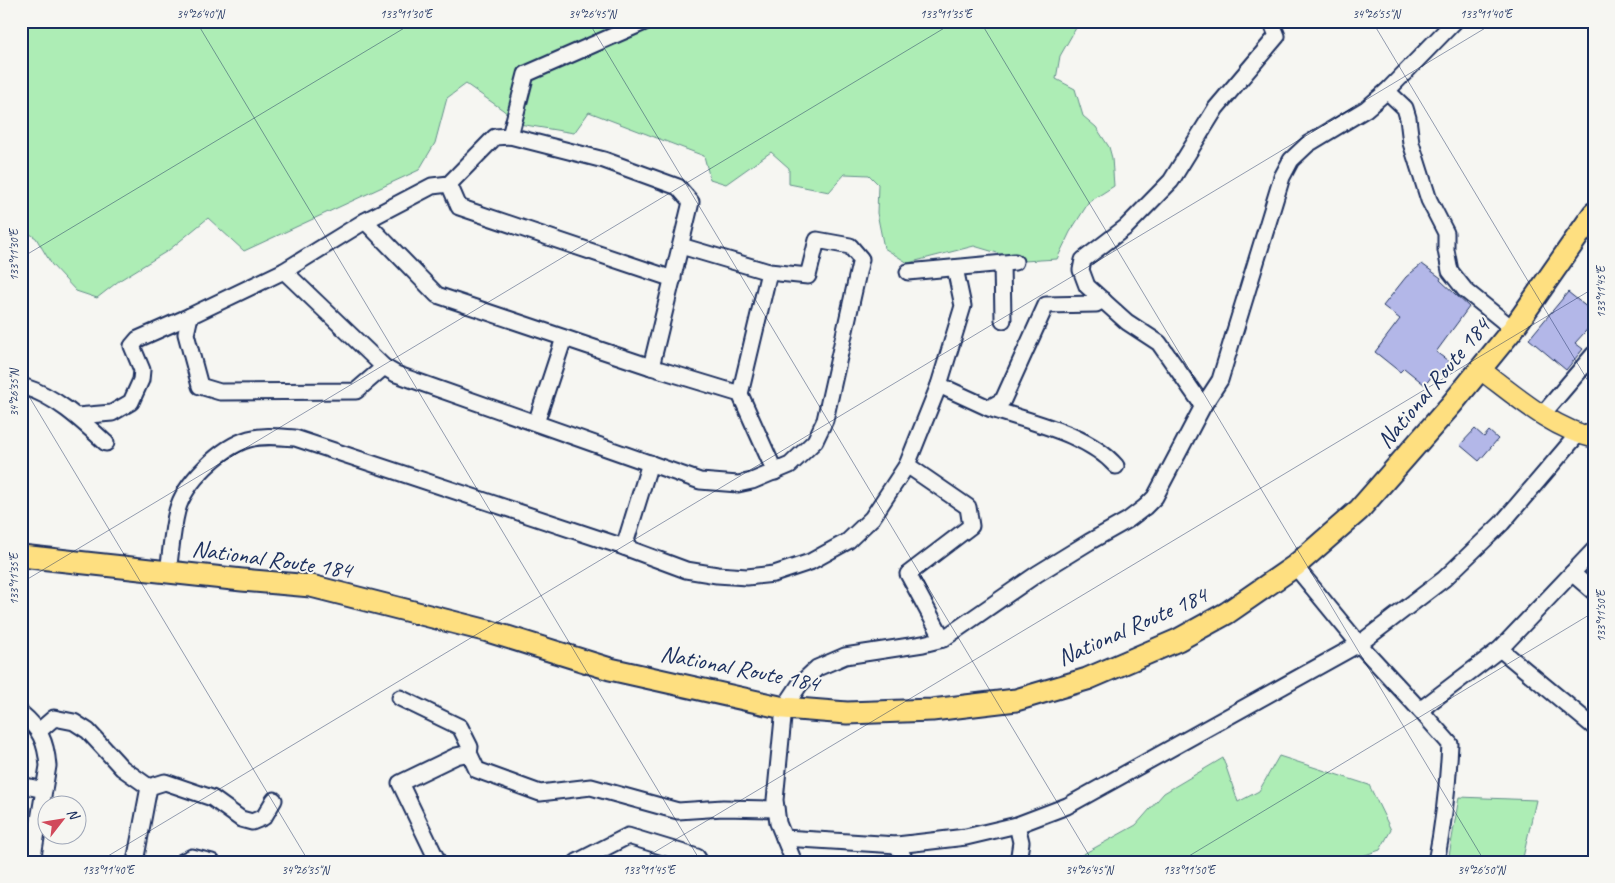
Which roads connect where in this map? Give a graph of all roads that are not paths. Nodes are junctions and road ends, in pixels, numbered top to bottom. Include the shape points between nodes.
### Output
1 (647, 21) edge
2 (1272, 21) edge
3 (1454, 21) edge
4 (1387, 91) junction
5 (510, 136) junction
6 (449, 184) junction
7 (1594, 213) edge
8 (365, 221) junction
9 (681, 246) junction
10 (955, 268) junction
11 (284, 271) junction
12 (769, 272) junction
13 (908, 272) dead end
14 (673, 279) junction
15 (1103, 300) junction
16 (190, 316) junction
17 (1003, 320) dead end
18 (1513, 329) junction
19 (564, 338) junction
20 (1594, 354) edge
21 (384, 367) junction
22 (651, 367) junction
23 (1481, 370) junction
24 (939, 385) junction
25 (25, 387) dead end
26 (740, 394) junction
27 (1204, 406) junction
28 (989, 408) junction
29 (1542, 415) junction
30 (77, 416) junction
31 (536, 423) junction
32 (1586, 436) edge
33 (106, 443) dead end
34 (650, 463) junction
35 (907, 465) junction
36 (1116, 466) dead end
37 (775, 472) junction
38 (624, 547) junction
39 (1594, 550) edge
40 (21, 556) edge
41 (1295, 566) junction
42 (168, 572) junction
43 (1572, 574) junction
44 (1594, 592) edge
45 (943, 639) junction
46 (1359, 644) junction
47 (1500, 649) junction
48 (400, 698) dead end
49 (784, 708) junction
50 (1420, 710) junction
51 (21, 713) edge
52 (1594, 727) edge
53 (39, 731) junction
54 (469, 753) junction
55 (21, 785) edge
56 (149, 787) junction
57 (44, 790) junction
58 (274, 800) dead end
59 (776, 809) junction
60 (1018, 825) junction
61 (784, 838) junction
62 (897, 845) junction
63 (32, 862) edge
64 (135, 862) edge
65 (182, 862) edge
66 (212, 862) edge
67 (438, 862) edge
68 (577, 862) edge
69 (700, 862) edge
70 (794, 862) edge
71 (906, 862) edge
72 (1018, 862) edge
73 (1436, 862) edge

1 - 5 street via 526,74
2 - 15 street via 1277,36 1216,108 1171,181 1126,227 1083,260 1081,270 1087,286
3 - 4 street
4 - 18 street via 1405,108 1411,143 1429,200 1446,233 1450,271 1465,290
4 - 27 street via 1366,109 1308,144 1291,160 1282,177 1220,380
5 - 6 street via 495,137
5 - 9 street via 604,160 678,187 691,202
6 - 8 street via 432,186
6 - 14 street via 459,207
7 - 18 highway, National Route 184
8 - 11 street
8 - 19 street via 437,295
9 - 12 street
9 - 14 street
10 - 13 street
10 - 17 street via 1008,263
10 - 24 street via 963,306
11 - 16 street
11 - 21 street
12 - 26 street
12 - 37 street via 808,276 817,240 850,246 861,259 825,420 815,441 800,457
14 - 22 street
15 - 27 street via 1127,322 1159,343
15 - 28 street via 1096,304 1046,305 1003,400
16 - 21 street via 186,334 200,386 220,392 356,391
16 - 30 street via 138,339 132,346 142,370 131,402 112,414
18 - 23 highway, National Route 184
19 - 22 street
19 - 31 street
20 - 29 street
21 - 31 street
22 - 26 street
23 - 29 main road
23 - 41 highway, National Route 184 via 1359,510
24 - 28 street
24 - 35 street
25 - 30 street via 40,392
26 - 37 street
27 - 45 street via 1155,497 1145,507 1037,574
28 - 36 street via 1071,435 1108,457
29 - 32 main road
30 - 33 street
31 - 34 street
32 - 46 street via 1444,579
34 - 37 street via 700,481 724,484 738,484
34 - 38 street
35 - 38 street via 872,518 848,540 810,562 774,574 747,577 693,571
35 - 45 street via 968,507 970,526 908,574
38 - 42 street via 294,438 268,436 248,439 230,448 189,485 177,509
39 - 43 street
40 - 42 highway, National Route 184
41 - 46 street
41 - 49 highway, National Route 184 via 1226,613 1178,640 1087,679 1016,700 932,710 847,713
42 - 49 highway, National Route 184 via 311,586 488,631 610,669
43 - 44 street
43 - 47 street
45 - 49 street via 845,656 817,668 800,684
46 - 50 street
46 - 60 street via 1067,806
47 - 50 street
47 - 52 street
48 - 54 street via 460,727 470,747
49 - 59 street
50 - 73 street via 1450,744 1448,789
51 - 53 street
53 - 56 street via 54,718 74,722 88,731 122,768
53 - 57 street via 47,751
54 - 59 street via 477,770 540,793 591,787 678,811
54 - 67 street via 400,783
55 - 57 street
56 - 58 street via 165,782 212,798 241,819 252,822 264,817
56 - 64 street
57 - 63 street
59 - 61 street
60 - 62 street via 966,837
60 - 72 street via 1021,842
61 - 62 street
61 - 70 street
62 - 71 street
65 - 66 street via 192,857
68 - 69 street via 628,836 697,857

